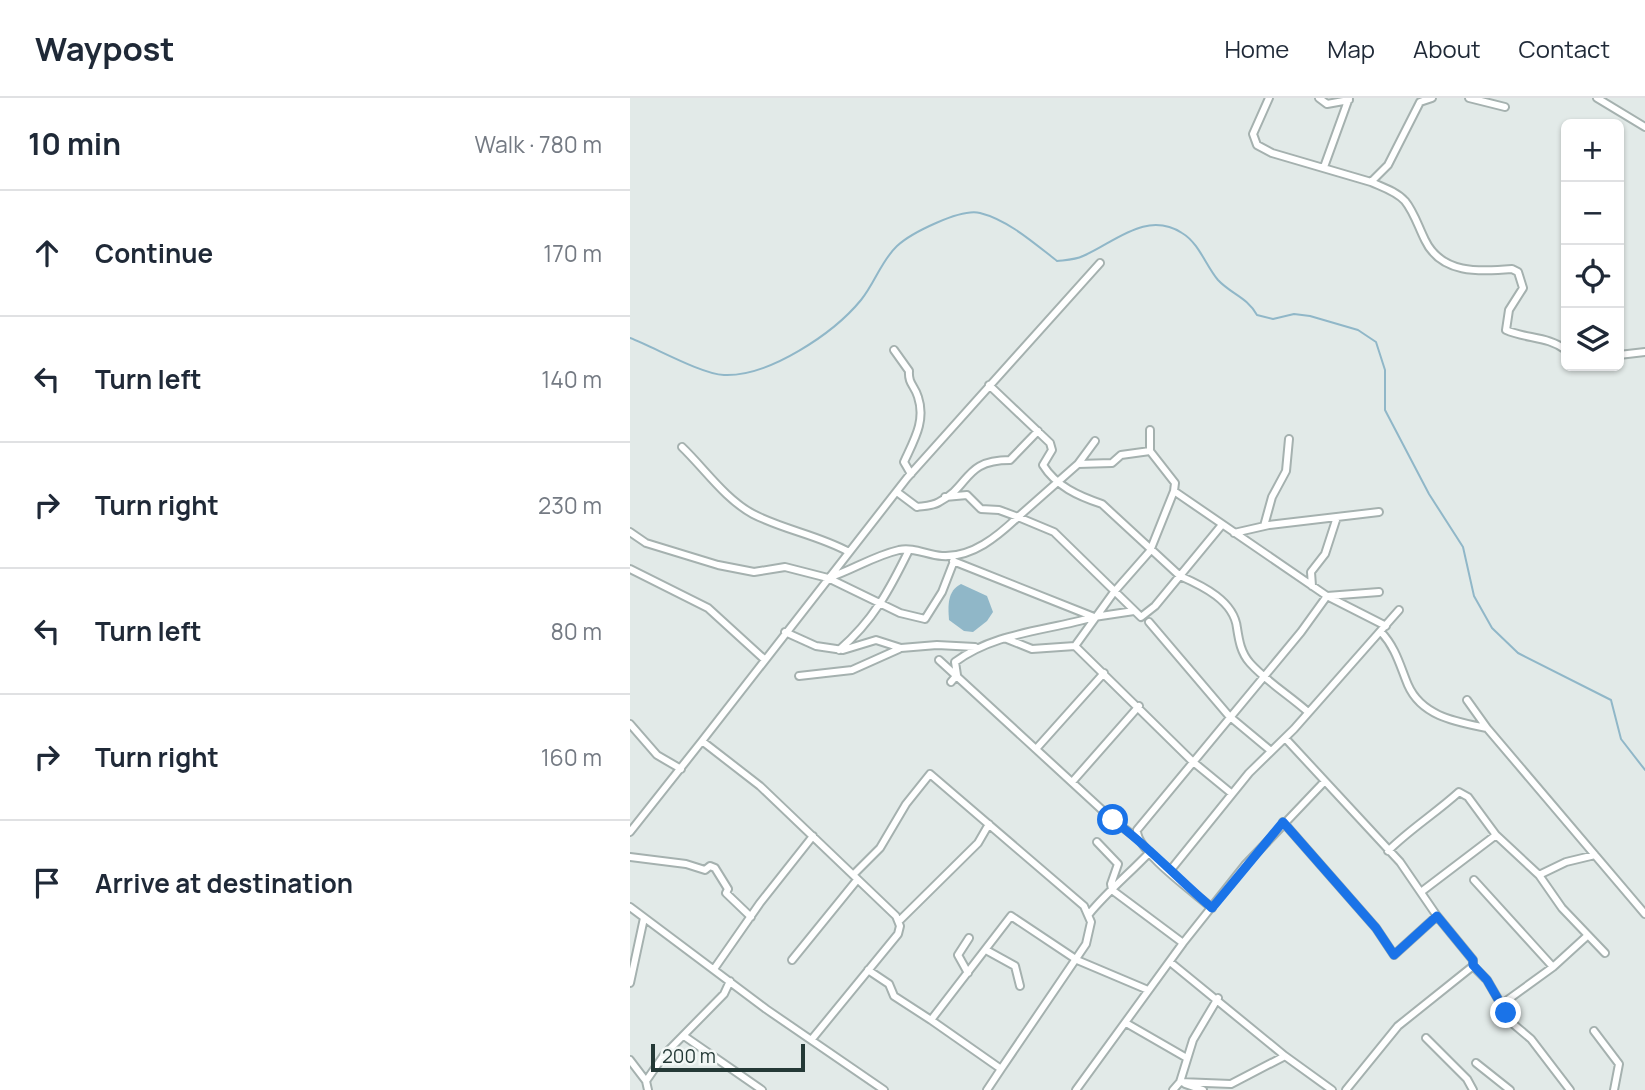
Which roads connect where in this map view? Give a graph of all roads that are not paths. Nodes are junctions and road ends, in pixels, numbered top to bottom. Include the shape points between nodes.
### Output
1 (1269, 98) edge
2 (1319, 98) edge
3 (1432, 98) edge
4 (1469, 98) edge
5 (1597, 98) edge
6 (1349, 99) edge
7 (1421, 100) edge
8 (1505, 107) dead end
9 (1645, 127) edge
10 (1324, 167) junction
11 (1371, 182) junction
12 (1100, 263) dead end
13 (1561, 347) edge
14 (894, 351) dead end
15 (1645, 352) edge
16 (1624, 354) edge
17 (989, 386) junction
18 (1150, 430) dead end
19 (1038, 431) junction
20 (1289, 439) dead end
21 (1095, 441) dead end
22 (682, 447) dead end
23 (1150, 451) junction
24 (1078, 464) junction
25 (911, 474) junction
26 (1057, 483) junction
27 (1174, 491) junction
28 (897, 492) junction
29 (945, 497) junction
30 (1378, 512) dead end
31 (1018, 517) junction
32 (1336, 517) junction
33 (1222, 526) junction
34 (1264, 526) junction
35 (630, 532) edge
36 (1234, 533) junction
37 (909, 550) junction
38 (1150, 551) junction
39 (849, 552) junction
40 (943, 556) junction
41 (954, 561) junction
42 (630, 569) edge
43 (1180, 576) junction
44 (828, 578) junction
45 (1312, 586) junction
46 (1114, 592) junction
47 (1379, 592) dead end
48 (1327, 596) junction
49 (882, 603) junction
50 (1399, 610) dead end
51 (1134, 611) junction
52 (1094, 617) junction
53 (1149, 622) dead end
54 (1384, 629) junction
55 (785, 632) junction
56 (1007, 639) junction
57 (1075, 646) junction
58 (975, 647) junction
59 (901, 648) junction
60 (839, 650) junction
61 (764, 659) junction
62 (939, 660) dead end
63 (1104, 673) junction
64 (957, 675) junction
65 (799, 676) dead end
66 (1264, 676) junction
67 (951, 682) dead end
68 (1467, 700) dead end
69 (1139, 706) junction
70 (1308, 712) junction
71 (1228, 716) junction
72 (630, 724) edge
73 (1487, 728) junction
74 (1284, 738) junction
75 (702, 741) junction
76 (1036, 749) junction
77 (1271, 751) junction
78 (1192, 761) junction
79 (681, 769) junction
80 (1073, 781) junction
81 (1324, 782) junction
82 (1231, 793) junction
83 (1283, 822) junction
84 (989, 824) junction
85 (630, 832) edge
86 (1496, 835) junction
87 (813, 836) junction
88 (1138, 839) junction
89 (1097, 842) dead end
90 (1388, 851) junction
91 (1150, 852) junction
92 (1595, 855) junction
93 (630, 857) edge
94 (1169, 872) junction
95 (1539, 875) junction
96 (855, 878) junction
97 (1474, 880) dead end
98 (1111, 888) junction
99 (1421, 891) junction
100 (630, 907) edge
101 (1212, 908) junction
102 (1089, 914) junction
103 (1645, 914) edge
104 (1437, 916) junction
105 (644, 918) junction
106 (751, 918) junction
107 (899, 921) junction
108 (1587, 936) junction
109 (969, 938) dead end
110 (1182, 943) junction
111 (986, 950) junction
112 (1605, 953) dead end
113 (792, 960) dead end
114 (1077, 960) junction
115 (1170, 962) junction
116 (1473, 965) junction
117 (1553, 967) junction
118 (714, 969) junction
119 (868, 970) junction
120 (968, 973) junction
121 (730, 982) junction
122 (630, 983) edge
123 (1020, 986) dead end
124 (1148, 990) junction
125 (1218, 998) junction
126 (1502, 1004) junction
127 (931, 1020) junction
128 (1126, 1023) junction
129 (1594, 1031) dead end
130 (684, 1036) junction
131 (1426, 1038) dead end
132 (812, 1039) junction
133 (1285, 1056) junction
134 (1185, 1058) junction
135 (630, 1060) edge
136 (1476, 1063) dead end
137 (1001, 1069) junction
138 (646, 1081) junction
139 (1180, 1082) junction
140 (880, 1089) edge
141 (1566, 1089) edge
142 (648, 1090) edge
143 (762, 1090) edge
144 (987, 1090) edge
145 (1076, 1090) edge
146 (1172, 1090) edge
147 (1203, 1090) edge
148 (1332, 1090) edge
149 (1346, 1090) edge
150 (1473, 1090) edge
151 (1510, 1090) edge
152 (1614, 1090) edge

1 - 10 street via 1253,134 1255,143 1272,153
2 - 6 street via 1328,104
3 - 7 street
4 - 8 street
5 - 9 street
6 - 10 street
7 - 11 street via 1388,165
10 - 11 street
11 - 13 street via 1406,203 1433,255 1444,262 1466,270 1518,272 1523,288 1509,310 1506,330
12 - 17 street
14 - 25 street via 909,371 909,382 919,398 922,421 904,462
15 - 16 street
17 - 19 street
17 - 25 street
18 - 23 street
19 - 26 street via 1052,450 1043,465
19 - 29 street via 1010,460 975,467
20 - 34 street via 1286,471
21 - 24 street
22 - 39 street via 751,513
23 - 24 street via 1121,455 1112,463
23 - 27 street via 1175,482
24 - 26 street
25 - 28 street
26 - 31 street
26 - 38 street via 1102,504
27 - 33 street
27 - 38 street
28 - 29 street via 917,507 939,503
28 - 39 street
29 - 31 street via 967,495 981,509
30 - 32 street
31 - 40 street via 971,551
31 - 46 street via 1054,532
32 - 34 street
32 - 45 street via 1325,554 1311,572
33 - 36 street
33 - 43 street
34 - 36 street
35 - 44 street via 646,543 718,565 754,572 785,567
36 - 45 street
37 - 40 street
37 - 44 street via 872,557 849,572
37 - 49 street
38 - 43 street
38 - 46 street
39 - 44 street
40 - 41 street
41 - 49 street via 925,619
41 - 52 street
42 - 61 street via 708,608
43 - 51 street via 1141,617
43 - 66 street via 1229,606 1248,662
44 - 49 street
44 - 55 street
45 - 48 street
46 - 51 street
46 - 52 street
47 - 48 street
48 - 54 street
48 - 66 street
49 - 60 street
50 - 54 street
51 - 52 street
52 - 56 street via 1040,627
52 - 57 street
53 - 71 street
54 - 70 street
54 - 73 street via 1418,699 1440,718
55 - 60 street
55 - 61 street
56 - 57 street via 1032,649
56 - 58 street
57 - 63 street
58 - 59 street
58 - 64 street via 955,662
59 - 60 street via 876,640
59 - 65 street via 852,670
61 - 75 street
62 - 64 street
63 - 69 street
63 - 76 street
64 - 67 street
64 - 76 street
66 - 70 street
66 - 71 street
68 - 73 street
69 - 78 street
69 - 80 street
70 - 74 street
71 - 77 street
71 - 78 street
72 - 79 street via 657,755
73 - 92 street
74 - 77 street
74 - 81 street
75 - 79 street
75 - 87 street via 760,786
76 - 80 street
77 - 82 street
78 - 82 street
78 - 88 street via 1140,825
79 - 85 street
80 - 88 street
81 - 83 street
81 - 90 street
82 - 94 street
83 - 101 street
83 - 104 street via 1394,955
84 - 96 street via 930,774
84 - 102 street
84 - 107 street via 978,843
86 - 90 street via 1468,797 1459,792
86 - 95 street
86 - 99 street
87 - 96 street
87 - 106 street
88 - 91 street
89 - 98 street via 1118,864
90 - 99 street
91 - 94 street
91 - 98 street
92 - 95 street
92 - 103 street
93 - 106 street via 715,868 729,889 727,894
94 - 101 street
95 - 108 street
96 - 107 street
96 - 113 street
97 - 117 street
98 - 102 street
98 - 110 street
99 - 104 street
100 - 105 street
101 - 110 street
102 - 114 street via 1090,933
104 - 116 street
105 - 118 street
105 - 122 street
106 - 118 street
107 - 119 street via 898,934
108 - 112 street
108 - 117 street
109 - 120 street via 958,955
110 - 115 street
111 - 114 street via 1011,916
111 - 120 street
111 - 123 street via 1015,965
114 - 124 street
114 - 137 street
115 - 124 street
115 - 125 street
116 - 126 street
116 - 149 street via 1398,1026
117 - 126 street
118 - 121 street
119 - 127 street via 889,984 894,996
119 - 132 street
120 - 127 street
121 - 130 street
121 - 132 street
124 - 128 street
125 - 133 street
125 - 134 street
126 - 141 street
127 - 137 street
128 - 134 street
128 - 145 street
129 - 152 street via 1619,1064
130 - 138 street
130 - 143 street
131 - 150 street
132 - 140 street
133 - 139 street via 1231,1084
133 - 148 street
134 - 139 street
135 - 138 street
136 - 151 street
137 - 144 street
138 - 142 street
139 - 146 street
139 - 147 street

